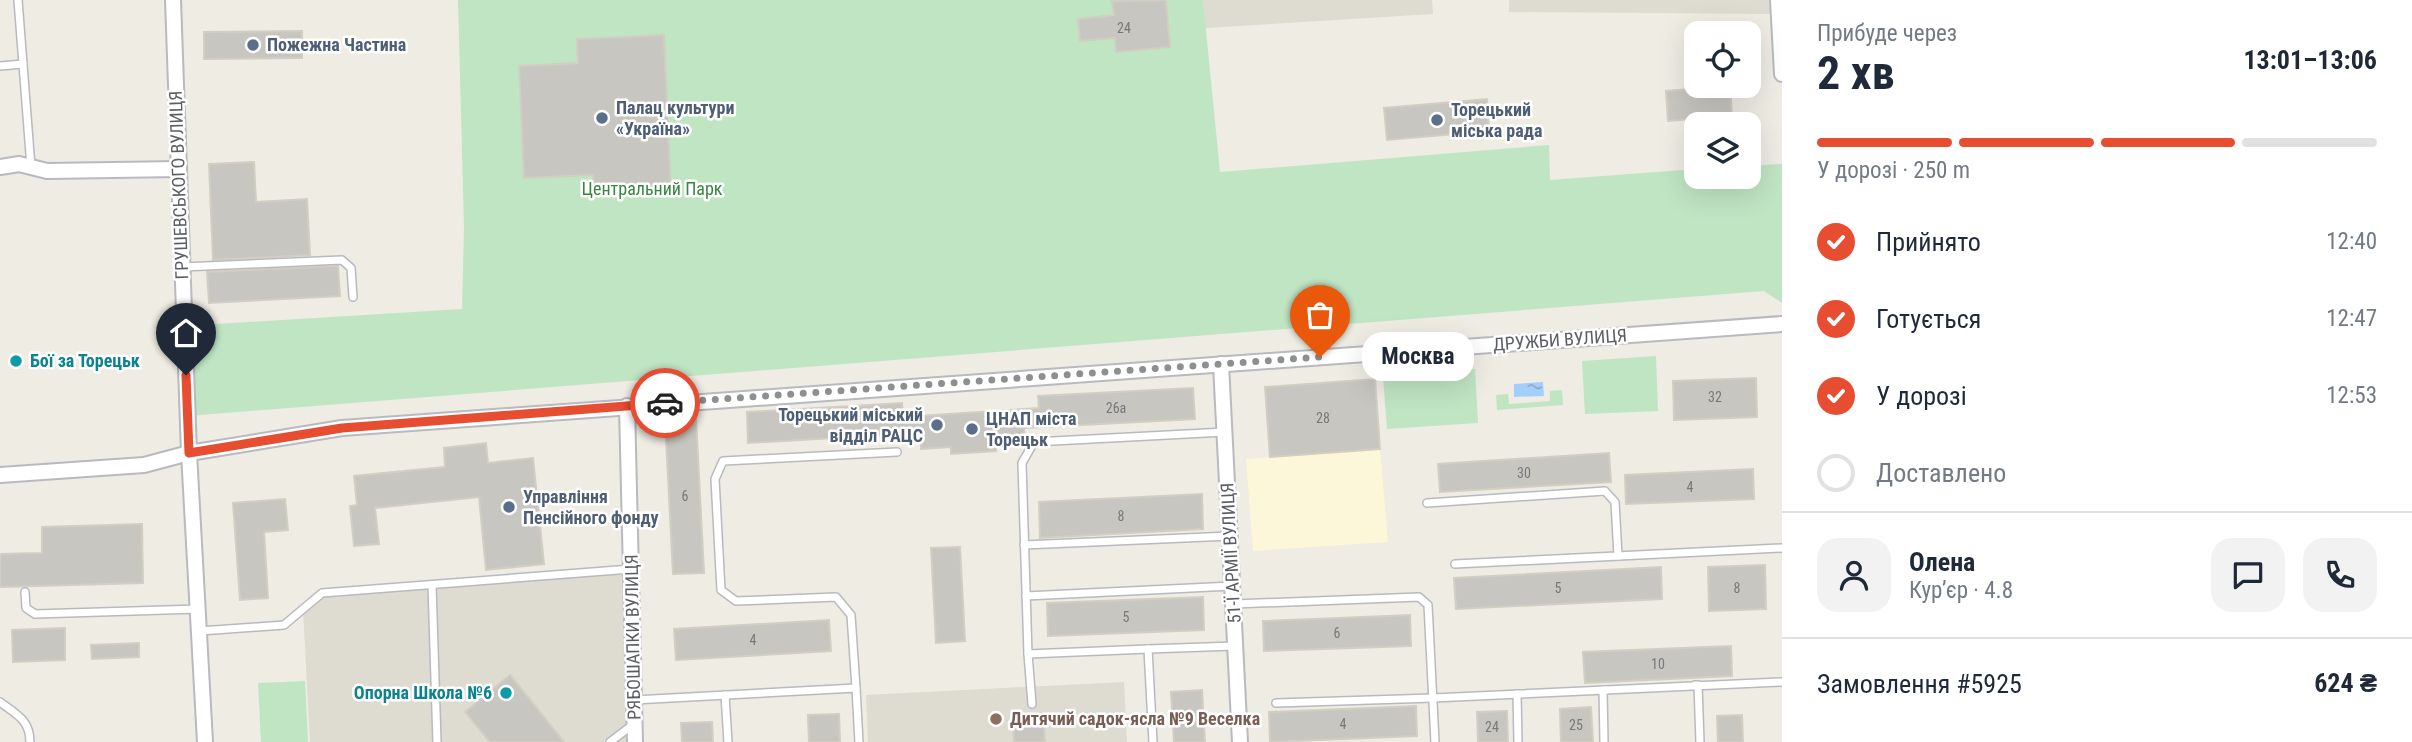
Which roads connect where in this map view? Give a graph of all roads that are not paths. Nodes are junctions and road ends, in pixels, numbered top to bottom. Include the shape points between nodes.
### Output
1 (18, 0) edge
2 (173, 0) edge
3 (1780, 7) edge
4 (23, 64) junction
5 (0, 66) edge
6 (1782, 74) edge
7 (0, 167) edge
8 (31, 167) junction
9 (179, 169) junction
10 (182, 267) junction
11 (353, 297) dead end
12 (1782, 324) edge
13 (1220, 363) junction
14 (627, 406) junction
15 (1225, 432) junction
16 (897, 452) dead end
17 (189, 453) junction
18 (0, 475) edge
19 (1427, 503) dead end
20 (1231, 536) junction
21 (1024, 545) junction
22 (1782, 548) edge
23 (1618, 556) junction
24 (1455, 564) dead end
25 (631, 569) junction
26 (432, 585) junction
27 (1233, 586) junction
28 (24, 592) dead end
29 (1026, 596) junction
30 (1234, 604) junction
31 (198, 609) junction
32 (199, 631) junction
33 (1236, 646) junction
34 (1148, 649) junction
35 (1028, 654) junction
36 (1782, 682) edge
37 (1698, 685) junction
38 (856, 688) junction
39 (1603, 690) junction
40 (1517, 694) junction
41 (725, 695) junction
42 (1433, 698) junction
43 (634, 700) junction
44 (0, 702) edge
45 (1276, 703) dead end
46 (1032, 704) dead end
47 (635, 723) junction
48 (30, 742) edge
49 (205, 742) edge
50 (437, 742) edge
51 (610, 742) edge
52 (635, 742) edge
53 (728, 742) edge
54 (859, 742) edge
55 (1153, 742) edge
56 (1240, 742) edge
57 (1436, 742) edge
58 (1518, 742) edge
59 (1605, 742) edge
60 (1700, 742) edge

1 - 4 lane
2 - 9 street, ГРУШЕВСЬКОГО ВУЛИЦЯ
3 - 6 street
4 - 5 lane
4 - 8 lane
7 - 8 street
8 - 9 street via 47,171
9 - 10 street, ГРУШЕВСЬКОГО ВУЛИЦЯ
10 - 11 lane via 342,260 351,268
10 - 17 street, ГРУШЕВСЬКОГО ВУЛИЦЯ
12 - 13 street, ДРУЖБИ ВУЛИЦЯ
13 - 14 street, ДРУЖБИ ВУЛИЦЯ
13 - 15 street, 51-Ї АРМІЇ ВУЛИЦЯ
14 - 17 street, ДРУЖБИ ВУЛИЦЯ via 342,428
14 - 25 street, РЯБОШАПКИ ВУЛИЦЯ
15 - 20 street, 51-Ї АРМІЇ ВУЛИЦЯ
15 - 21 lane via 1034,442 1021,463
16 - 38 lane via 723,461 715,479 721,590 736,601 836,597 851,615
17 - 18 street, ДРУЖБИ ВУЛИЦЯ via 144,465
17 - 31 street, ГРУШЕВСЬКОГО ВУЛИЦЯ
19 - 23 lane via 1605,491 1615,502
20 - 21 lane
20 - 27 street, 51-Ї АРМІЇ ВУЛИЦЯ
21 - 29 lane
22 - 23 lane
23 - 24 lane
25 - 26 lane
25 - 43 street, РЯБОШАПКИ ВУЛИЦЯ
26 - 32 lane via 322,593 284,625
26 - 50 lane
27 - 29 lane
27 - 30 street, 51-Ї АРМІЇ ВУЛИЦЯ
28 - 31 lane via 26,608 34,614
29 - 35 lane
30 - 33 street, 51-Ї АРМІЇ ВУЛИЦЯ
30 - 42 lane via 1419,597 1428,605
31 - 32 street, ГРУШЕВСЬКОГО ВУЛИЦЯ
32 - 49 street, ГРУШЕВСЬКОГО ВУЛИЦЯ
33 - 34 lane
33 - 56 street, 51-Ї АРМІЇ ВУЛИЦЯ
34 - 35 lane
34 - 55 lane
35 - 46 lane
36 - 37 lane
37 - 39 lane
37 - 60 lane
38 - 41 lane
38 - 54 lane
39 - 40 lane
39 - 59 lane
40 - 42 lane
40 - 58 lane
41 - 43 lane
41 - 53 lane
42 - 45 lane
42 - 57 lane
43 - 47 street, РЯБОШАПКИ ВУЛИЦЯ
44 - 48 lane via 24,719
47 - 51 lane
47 - 52 street, РЯБОШАПКИ ВУЛИЦЯ

